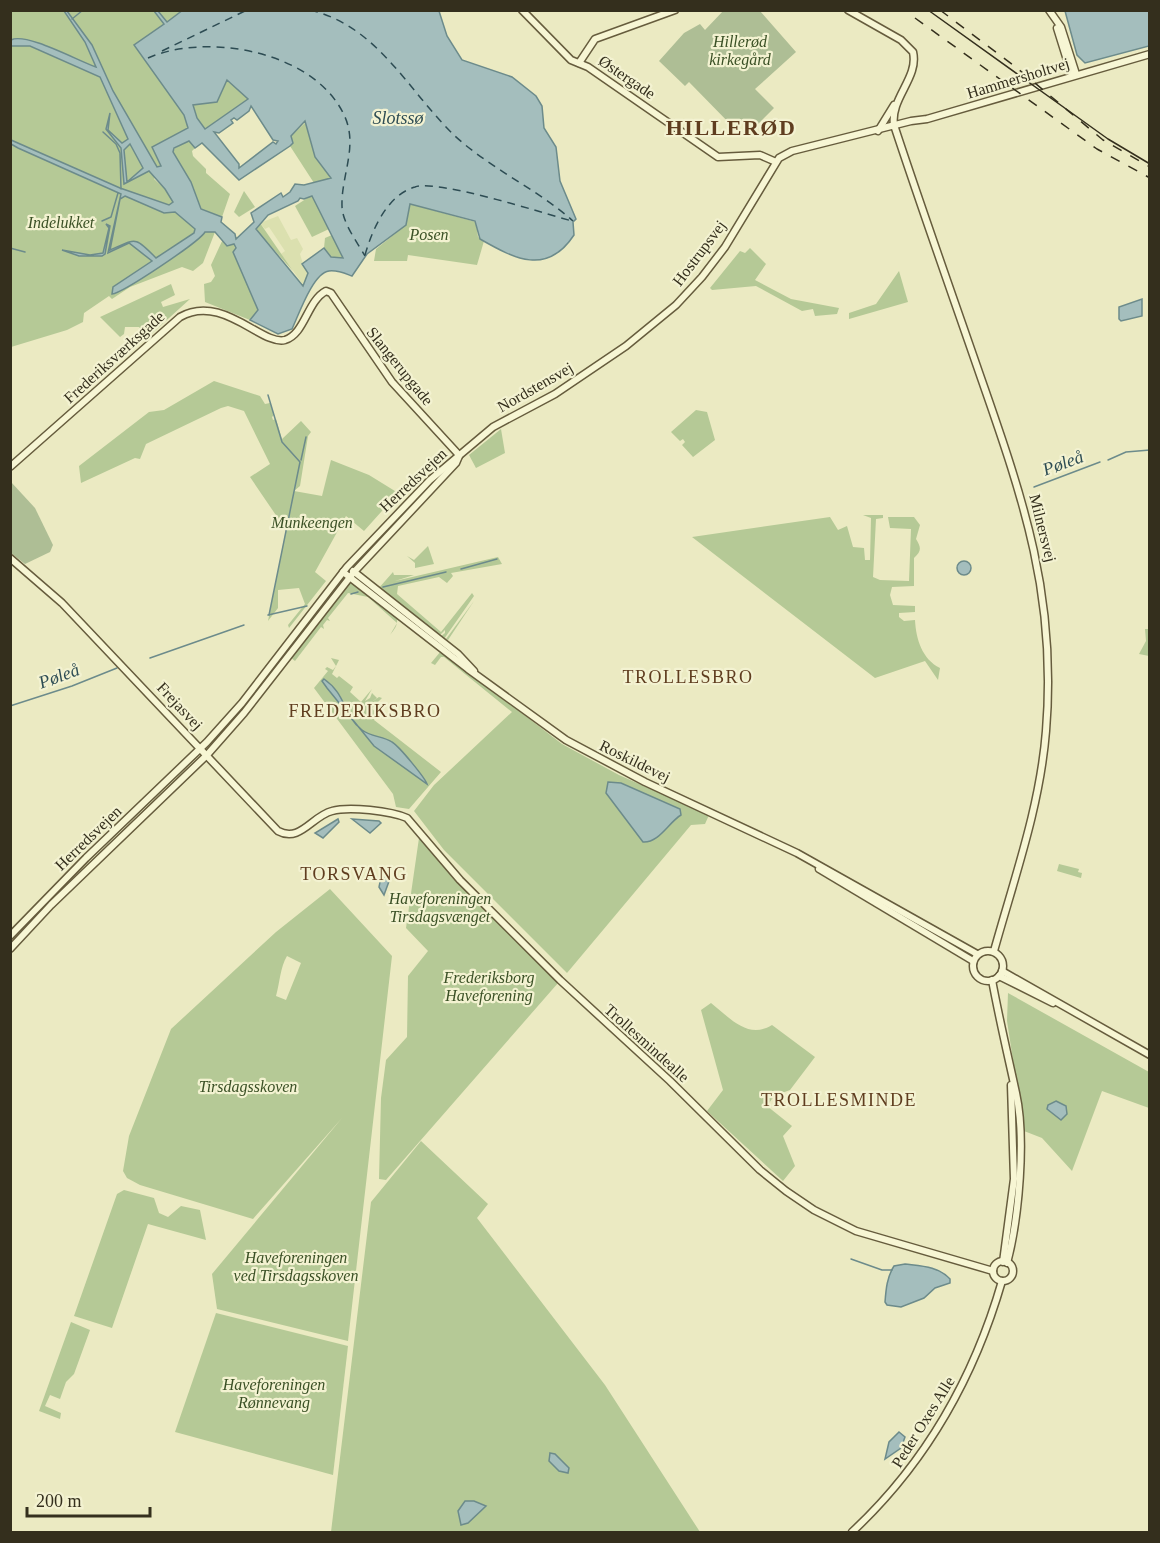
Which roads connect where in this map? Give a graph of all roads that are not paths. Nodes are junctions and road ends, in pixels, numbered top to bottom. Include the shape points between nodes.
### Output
1 (522, 10) edge
2 (675, 10) edge
3 (848, 10) edge
4 (1050, 12) edge
5 (1149, 54) edge
6 (579, 63) junction
7 (1074, 75) junction
8 (895, 105) junction
9 (894, 125) junction
10 (878, 130) junction
11 (776, 162) junction
12 (326, 291) joint
13 (626, 346) joint
14 (459, 455) junction
15 (10, 467) edge
16 (10, 558) edge
17 (345, 570) junction
18 (352, 575) junction
19 (200, 748) junction
20 (207, 754) junction
21 (335, 810) joint
22 (797, 853) junction
23 (906, 912) junction
24 (902, 920) junction
25 (10, 936) edge
26 (10, 949) edge
27 (994, 951) junction
28 (977, 954) junction
29 (973, 961) junction
30 (1000, 974) junction
31 (992, 980) junction
32 (1149, 1055) edge
33 (1005, 1262) junction
34 (994, 1269) junction
35 (1000, 1280) junction
36 (852, 1533) edge

1 - 6 street, Østergade via 571,60
2 - 6 street via 595,39
3 - 8 street via 901,40 913,52 913,68
4 - 7 street
5 - 7 street, Hammersholtvej
6 - 11 street, Østergade via 718,157 760,155
7 - 9 street, Hammersholtvej via 927,120
8 - 9 street
8 - 10 street
9 - 10 street, Hammersholtvej
9 - 27 street, Milnersvej via 1020,491 1042,587 1048,675 1044,753 1034,811
10 - 11 street, Hammersholtvej via 792,151
11 - 13 street, Hostrupsvej via 725,247 702,277 676,305
12 - 14 street, Slangerupgade via 392,382
12 - 15 street, Frederiksværksgade via 316,298 296,333 287,339 271,339 224,315 187,313
13 - 14 street, Nordstensvej via 555,394 493,427
14 - 17 street, Herredsvejen via 403,506
14 - 18 street, Herredsvejen via 456,463
16 - 19 street, Frejasvej via 62,603
17 - 18 street, Roskildevej
17 - 19 street, Herredsvejen via 242,703
18 - 20 street, Herredsvejen
18 - 22 street, Roskildevej via 542,724 591,754
19 - 20 street, Frejasvej
19 - 25 street, Herredsvejen
20 - 21 street, Frejasvej via 280,833 296,834
20 - 26 street, Herredsvejen
21 - 34 street, Trollesmindealle via 394,813 411,821 460,880 560,980 786,1191 856,1231
22 - 23 street, Roskildevej
22 - 24 street, Roskildevej
23 - 24 street
23 - 28 street, Roskildevej
24 - 29 street, Roskildevej
27 - 28 street
27 - 30 street via 1002,961
28 - 29 street
29 - 31 street via 977,976
30 - 31 street
30 - 32 street
31 - 33 street via 1016,1094 1020,1140 1015,1223
33 - 34 street
33 - 35 street, Peder Oxes Alle via 1013,1272 1008,1280
34 - 35 street
35 - 36 street, Peder Oxes Alle via 972,1365 937,1430 890,1494

